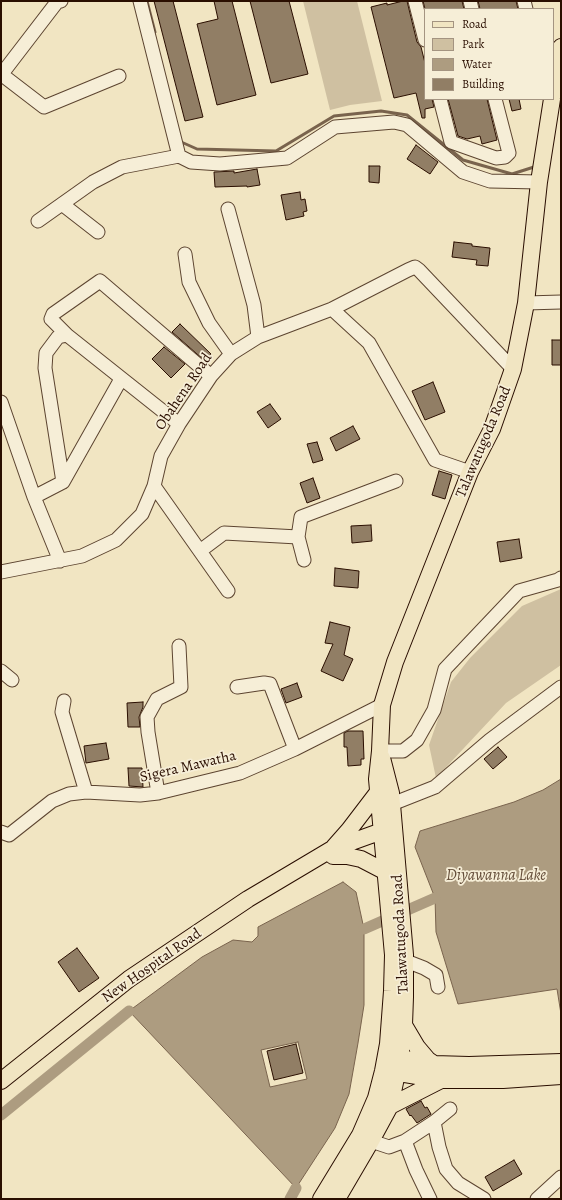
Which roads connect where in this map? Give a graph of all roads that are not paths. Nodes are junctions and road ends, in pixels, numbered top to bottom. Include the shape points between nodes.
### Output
1 (61, 1) edge
2 (140, 1) edge
3 (415, 1) edge
4 (424, 36) edge
5 (561, 47) edge
6 (555, 68) edge
7 (1, 75) edge
8 (119, 76) dead end
9 (554, 81) edge
10 (440, 100) edge
11 (495, 100) edge
12 (552, 100) edge
13 (179, 156) junction
14 (540, 182) junction
15 (62, 204) junction
16 (228, 209) dead end
17 (38, 221) dead end
18 (98, 232) dead end
19 (184, 254) dead end
20 (561, 302) edge
21 (526, 303) junction
22 (332, 309) junction
23 (66, 335) junction
24 (258, 337) junction
25 (231, 354) junction
26 (513, 369) junction
27 (211, 376) junction
28 (121, 379) junction
29 (1, 402) edge
30 (179, 424) junction
31 (470, 472) junction
32 (396, 481) dead end
33 (63, 482) junction
34 (154, 486) junction
35 (34, 497) junction
36 (298, 537) junction
37 (200, 551) junction
38 (304, 560) dead end
39 (60, 561) junction
40 (1, 572) edge
41 (561, 578) edge
42 (228, 591) dead end
43 (179, 646) dead end
44 (1, 671) edge
45 (12, 680) dead end
46 (237, 687) dead end
47 (561, 687) edge
48 (64, 701) dead end
49 (382, 705) junction
50 (295, 749) junction
51 (380, 751) junction
52 (86, 792) junction
53 (158, 792) junction
54 (378, 792) junction
55 (392, 804) junction
56 (1, 832) edge
57 (388, 836) junction
58 (332, 852) junction
59 (386, 872) junction
60 (395, 899) junction
61 (401, 957) junction
62 (438, 987) dead end
63 (404, 1025) junction
64 (561, 1062) edge
65 (434, 1064) junction
66 (392, 1065) junction
67 (561, 1076) edge
68 (441, 1080) junction
69 (1, 1081) edge
70 (390, 1106) junction
71 (450, 1109) dead end
72 (434, 1122) junction
73 (371, 1141) junction
74 (405, 1141) junction
75 (561, 1177) edge
76 (321, 1199) edge
77 (337, 1199) edge
78 (430, 1199) edge
79 (484, 1199) edge
80 (537, 1199) edge

1 - 7 street via 57,2
2 - 13 street
3 - 4 street
5 - 6 main road
6 - 9 main road
7 - 8 street via 44,107
10 - 11 street via 451,142 496,158 505,157 509,153
12 - 14 main road, Talawatugoda Road
13 - 14 street via 191,162 220,164 286,158 334,127 394,122 407,125 463,172 490,181
13 - 15 street via 122,167 93,182
14 - 21 main road, Talawatugoda Road
15 - 17 street
15 - 18 street
16 - 24 street via 254,305
19 - 25 street via 189,282 209,323
20 - 21 street
21 - 26 main road, Talawatugoda Road
22 - 24 street, Obahena Road
22 - 26 street, Obahena Road via 415,267
22 - 31 street via 369,343 435,460
23 - 27 street via 51,319 53,314 100,281
23 - 28 street
23 - 33 street via 58,337 46,353 45,368
24 - 25 street, Obahena Road
25 - 27 street, Obahena Road
26 - 31 main road, Talawatugoda Road via 492,430
27 - 30 street, Obahena Road
28 - 30 street
28 - 33 street
29 - 35 street
30 - 34 street, Obahena Road via 161,456
31 - 49 main road, Talawatugoda Road via 395,662
32 - 36 street via 301,517
33 - 35 street
34 - 37 street
34 - 39 street, Obahena Road via 142,514 116,540 82,556
35 - 39 street
36 - 37 street via 224,533
36 - 38 street
37 - 42 street
39 - 40 street, Obahena Road
41 - 51 street via 519,591 446,669 434,710 417,740 404,751
43 - 53 street via 181,687 157,699 147,717
44 - 45 street
46 - 50 street via 270,684
47 - 55 street via 490,740 435,787
48 - 52 street via 62,712
49 - 50 street, Sigera Mawatha
49 - 51 main road, Talawatugoda Road
50 - 53 street, Sigera Mawatha via 240,772
51 - 54 main road, Talawatugoda Road
51 - 55 main road, Talawatugoda Road
52 - 53 street, Sigera Mawatha via 140,796
52 - 56 street, Sigera Mawatha via 69,794 52,801 9,835
54 - 57 main road, Talawatugoda Road
54 - 58 main road
55 - 57 main road, Talawatugoda Road
57 - 58 main road, New Hospital Road
57 - 59 main road, Talawatugoda Road
57 - 60 main road, Talawatugoda Road
58 - 59 main road via 361,859
58 - 69 main road, New Hospital Road via 310,862 248,899 128,979
59 - 60 main road, Talawatugoda Road
60 - 61 main road, Talawatugoda Road
61 - 62 street via 436,975
61 - 63 main road, Talawatugoda Road via 405,997
61 - 66 main road, Talawatugoda Road via 390,1018
63 - 65 main road via 417,1047
63 - 66 main road, Talawatugoda Road
64 - 65 main road
65 - 66 main road
66 - 68 main road
66 - 70 main road, Talawatugoda Road
66 - 76 main road, Talawatugoda Road via 360,1135
67 - 68 main road via 503,1080
68 - 70 main road
70 - 73 main road, Talawatugoda Road
71 - 72 street
72 - 74 street
72 - 79 street via 446,1169 458,1183
73 - 74 street via 389,1146
73 - 77 main road, Talawatugoda Road
74 - 78 street
75 - 80 street

